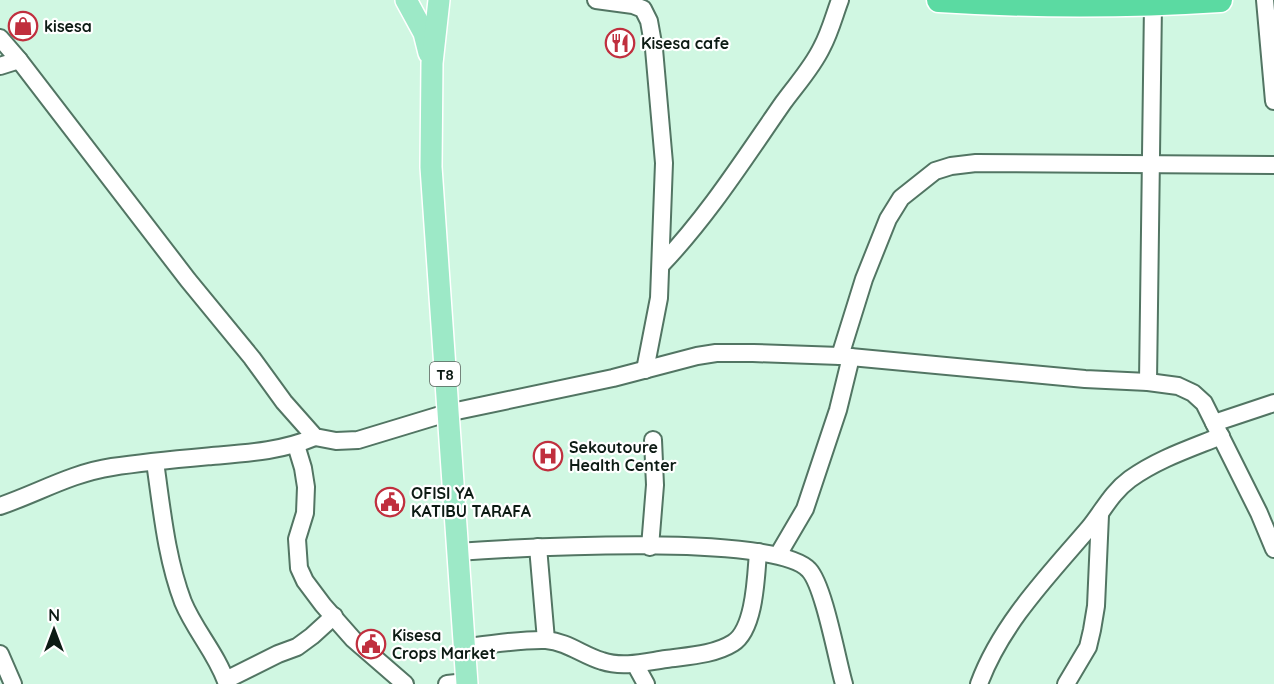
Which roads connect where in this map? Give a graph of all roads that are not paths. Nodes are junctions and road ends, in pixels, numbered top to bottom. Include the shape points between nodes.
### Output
1 (406, 0) edge
2 (439, 0) edge
3 (597, 0) edge
4 (840, 0) edge
5 (939, 0) edge
6 (1220, 0) edge
7 (1265, 0) edge
8 (1184, 1) edge
9 (1153, 4) junction
10 (0, 38) edge
11 (19, 60) junction
12 (432, 63) junction
13 (0, 66) edge
14 (1274, 101) edge
15 (1151, 164) junction
16 (1274, 165) edge
17 (661, 265) junction
18 (846, 357) junction
19 (645, 370) junction
20 (1148, 382) junction
21 (1274, 403) edge
22 (447, 413) junction
23 (1218, 430) junction
24 (315, 437) junction
25 (653, 440) dead end
26 (296, 445) junction
27 (155, 462) junction
28 (0, 506) edge
29 (1100, 515) junction
30 (538, 547) junction
31 (650, 547) junction
32 (1274, 549) edge
33 (457, 552) junction
34 (758, 552) junction
35 (778, 555) junction
36 (334, 616) junction
37 (546, 640) junction
38 (464, 647) junction
39 (0, 654) edge
40 (635, 664) junction
41 (226, 682) edge
42 (460, 683) edge
43 (13, 684) edge
44 (405, 684) edge
45 (646, 684) edge
46 (844, 684) edge
47 (979, 684) edge
48 (1066, 684) edge

1 - 12 main road, T8 via 424,33
2 - 12 main road, T8
3 - 17 street via 643,9 649,21 664,163
4 - 17 street via 815,61 726,185
5 - 9 highway via 1043,5
6 - 8 highway
7 - 14 street
8 - 9 highway
9 - 15 street
10 - 11 street
11 - 13 street
11 - 24 street
12 - 22 main road, T8 via 431,167
15 - 16 street
15 - 18 street via 975,163 935,171 901,198 888,219 864,279
15 - 20 street
17 - 19 street
18 - 19 street via 716,353
18 - 20 street
18 - 35 street via 838,410 805,509
19 - 22 street
20 - 23 street via 1193,393 1204,403
21 - 23 street
22 - 24 street via 358,440
22 - 33 main road, T8
23 - 29 street via 1127,481 1107,500
23 - 32 street
24 - 26 street
25 - 31 street via 655,485
26 - 27 street via 267,452
26 - 36 street via 306,487 305,513 297,539 299,568
27 - 28 street via 78,474
27 - 41 street via 170,564 184,604
29 - 47 street via 997,644
29 - 48 street via 1092,630 1088,647
30 - 31 street
30 - 33 street
30 - 37 street
31 - 34 street
33 - 38 main road, T8
34 - 35 street
34 - 40 street via 752,606 745,627 734,642 692,656
35 - 46 street via 810,571 819,590
36 - 41 street via 297,647
36 - 44 street via 353,639
37 - 38 street
37 - 40 street via 567,644 601,661
38 - 42 main road, T8
39 - 43 street
40 - 45 street

